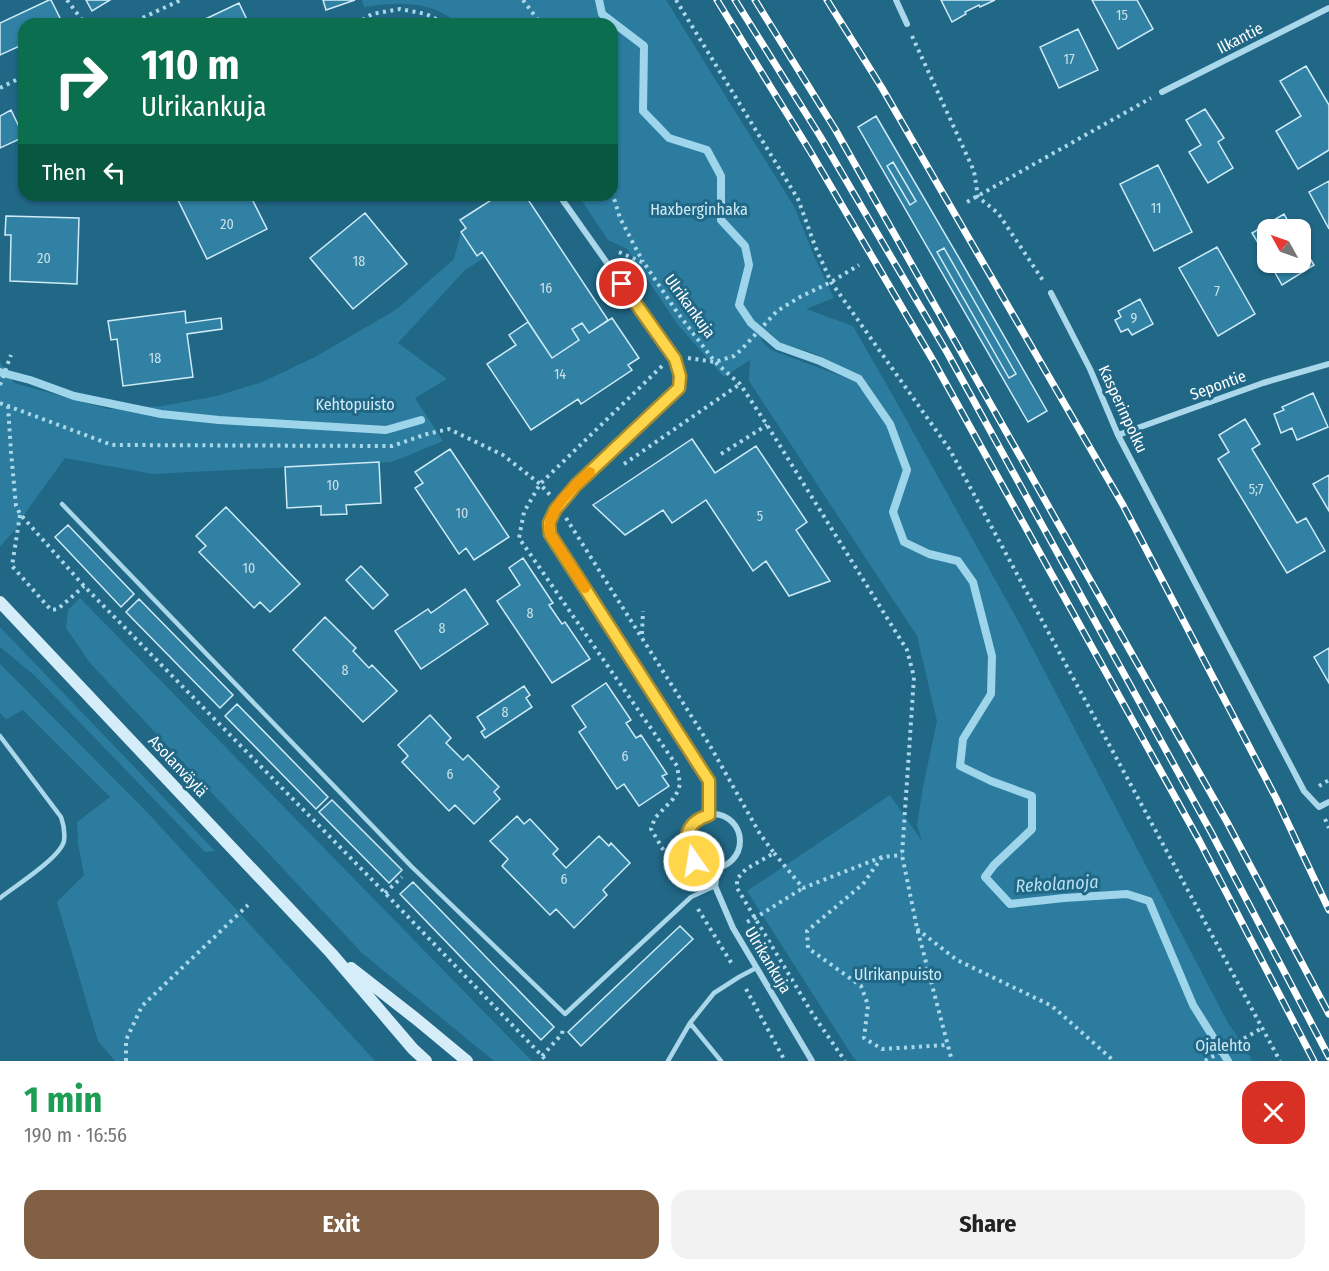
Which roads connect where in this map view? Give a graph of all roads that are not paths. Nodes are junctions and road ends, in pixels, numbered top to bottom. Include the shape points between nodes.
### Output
1 (896, 0) edge
2 (1329, 9) edge
3 (907, 24) road end
4 (1162, 92) road end
5 (563, 201) edge
6 (1052, 293) road end
7 (1329, 364) edge
8 (1118, 435) junction
9 (62, 504) dead end
10 (0, 602) edge
11 (0, 736) edge
12 (1329, 802) edge
13 (709, 815) junction
14 (718, 868) junction
15 (715, 886) junction
16 (0, 898) edge
17 (331, 953) junction
18 (756, 968) junction
19 (690, 1023) junction
20 (426, 1061) edge
21 (467, 1061) edge
22 (668, 1061) edge
23 (721, 1061) edge
24 (812, 1061) edge

1 - 3 street
2 - 4 street, Ilkantie
5 - 13 street via 675,359 680,376 679,388 576,485 555,510 548,528 709,781
6 - 8 street, Kasperinpolku
7 - 8 street, Sepontie via 1263,383
8 - 12 street, Kasperinpolku via 1304,791 1319,807
9 - 15 lane via 412,867 566,1014 691,897
10 - 17 main road, Asolanväylä
11 - 16 lane via 61,817 64,828 63,843 56,855
13 - 14 street via 727,818 734,824 740,841 736,855
13 - 14 street via 689,829 687,846 694,861
14 - 15 street
15 - 18 street, Ulrikankuja
17 - 20 main road, Asolanväylä
17 - 21 main road, Asolanväylä
18 - 19 lane via 714,993
18 - 24 street, Ulrikankuja
19 - 22 lane
19 - 23 lane

